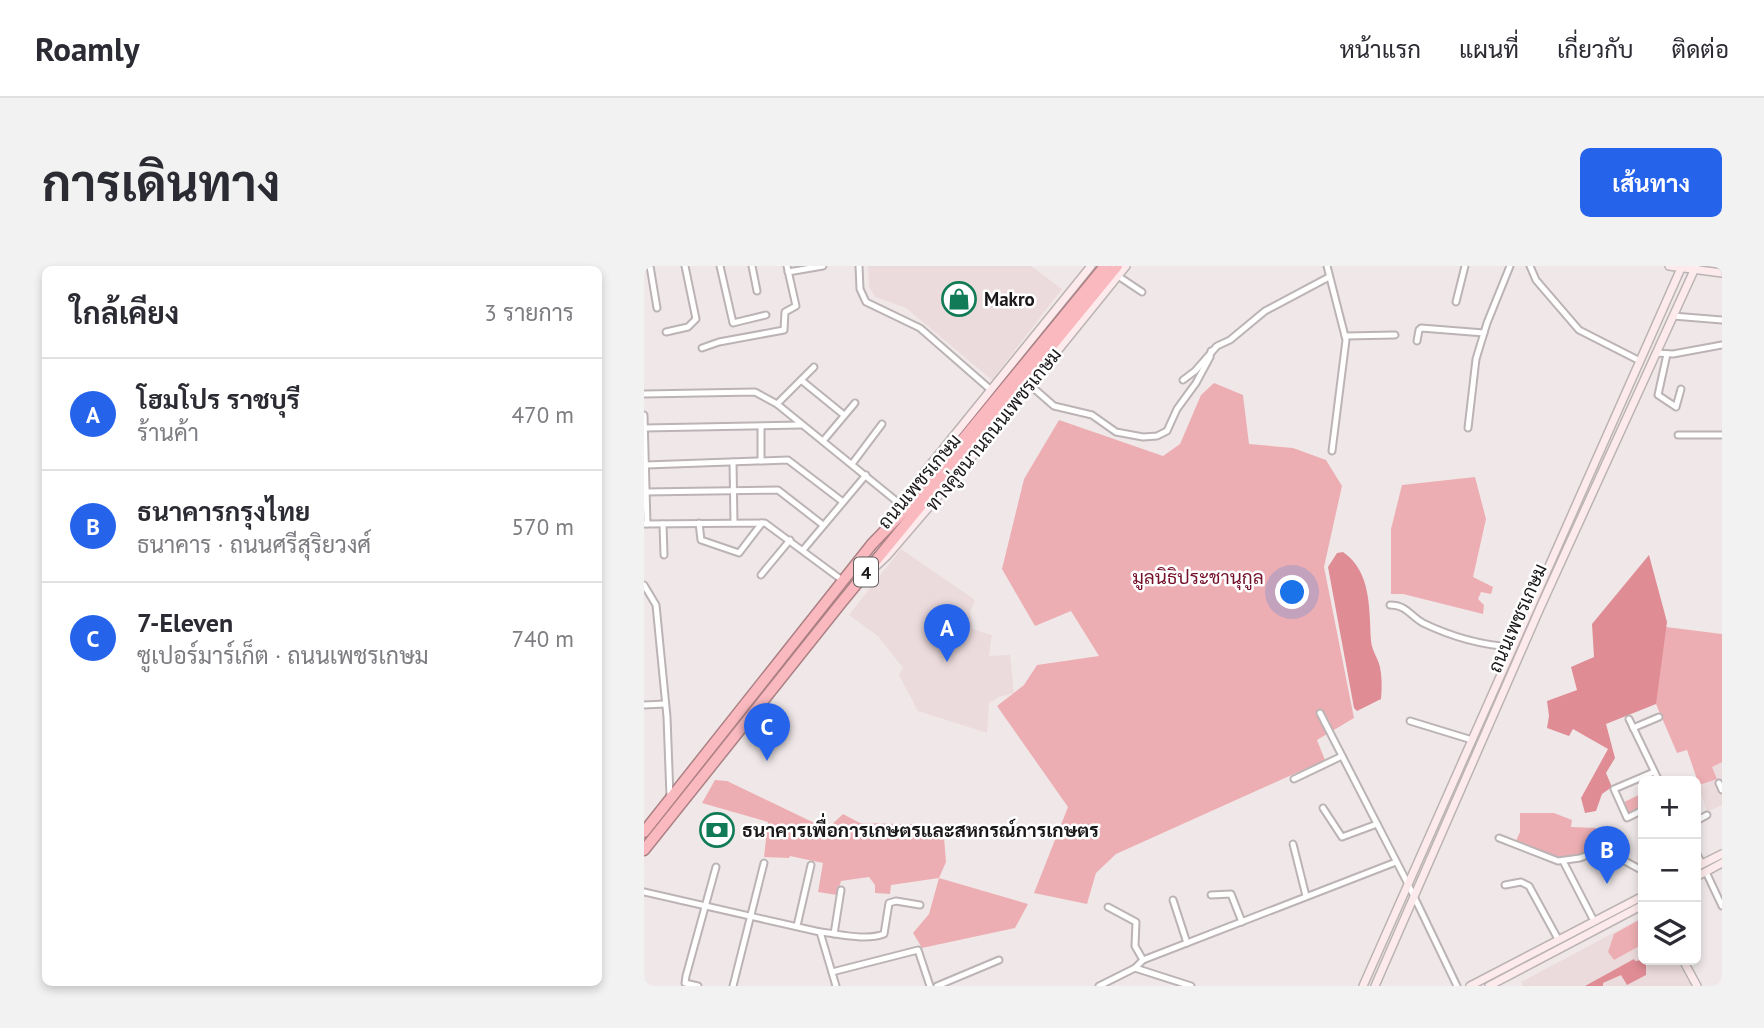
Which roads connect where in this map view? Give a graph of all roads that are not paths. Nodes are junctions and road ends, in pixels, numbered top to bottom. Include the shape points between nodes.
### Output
1 (650, 266) edge
2 (685, 266) edge
3 (720, 266) edge
4 (752, 266) edge
5 (823, 266) edge
6 (859, 266) edge
7 (1091, 266) edge
8 (1105, 266) edge
9 (1126, 266) edge
10 (1328, 266) edge
11 (1465, 266) edge
12 (1510, 266) edge
13 (1530, 266) edge
14 (1669, 266) edge
15 (1682, 267) edge
16 (1695, 267) edge
17 (788, 269) edge
18 (1118, 271) edge
19 (1722, 273) edge
20 (1329, 277) junction
21 (757, 291) dead end
22 (1142, 292) dead end
23 (1088, 294) junction
24 (1456, 302) dead end
25 (657, 308) dead end
26 (766, 315) dead end
27 (1672, 316) junction
28 (1722, 320) edge
29 (666, 332) dead end
30 (1484, 333) junction
31 (1395, 335) dead end
32 (1345, 336) junction
33 (1417, 341) dead end
34 (1722, 345) edge
35 (702, 348) dead end
36 (1211, 351) junction
37 (1656, 353) junction
38 (1667, 354) junction
39 (1640, 361) junction
40 (814, 367) dead end
41 (801, 380) junction
42 (1183, 380) dead end
43 (1030, 385) junction
44 (1681, 389) dead end
45 (991, 390) junction
46 (644, 394) edge
47 (855, 402) dead end
48 (777, 404) junction
49 (644, 415) edge
50 (844, 415) junction
51 (882, 424) dead end
52 (801, 425) junction
53 (761, 427) junction
54 (644, 428) edge
55 (1468, 428) dead end
56 (1678, 435) dead end
57 (1722, 435) edge
58 (823, 442) junction
59 (1332, 451) dead end
60 (645, 460) edge
61 (761, 461) junction
62 (733, 462) junction
63 (852, 464) junction
64 (866, 475) junction
65 (733, 490) junction
66 (645, 492) edge
67 (843, 502) junction
68 (900, 504) junction
69 (762, 522) junction
70 (699, 523) junction
71 (734, 523) junction
72 (645, 524) edge
73 (663, 524) junction
74 (823, 525) junction
75 (790, 540) junction
76 (872, 544) junction
77 (803, 550) junction
78 (664, 555) dead end
79 (761, 575) dead end
80 (843, 581) junction
81 (644, 585) edge
82 (855, 586) junction
83 (1390, 605) dead end
84 (1528, 611) junction
85 (1537, 615) junction
86 (1512, 647) junction
87 (665, 704) junction
88 (644, 705) edge
89 (1320, 713) dead end
90 (1659, 717) dead end
91 (1629, 719) dead end
92 (1410, 721) dead end
93 (1633, 728) junction
94 (1472, 740) junction
95 (1342, 756) junction
96 (1654, 772) junction
97 (1645, 776) edge
98 (1657, 776) edge
99 (1294, 779) dead end
100 (1638, 779) edge
101 (670, 800) junction
102 (1323, 808) dead end
103 (1638, 812) edge
104 (1707, 815) dead end
105 (1701, 818) edge
106 (1377, 824) junction
107 (644, 832) edge
108 (1499, 838) dead end
109 (1293, 844) dead end
110 (644, 850) edge
111 (1722, 854) edge
112 (1563, 861) junction
113 (1396, 862) junction
114 (764, 863) dead end
115 (1722, 863) edge
116 (811, 865) dead end
117 (716, 867) dead end
118 (1701, 868) edge
119 (1638, 869) edge
120 (1408, 884) junction
121 (1505, 885) dead end
122 (841, 890) dead end
123 (644, 892) edge
124 (1212, 895) dead end
125 (1307, 896) junction
126 (1413, 898) junction
127 (1638, 899) edge
128 (1173, 900) dead end
129 (920, 905) dead end
130 (1722, 905) edge
131 (705, 907) junction
132 (1108, 907) dead end
133 (1638, 908) edge
134 (751, 917) junction
135 (1594, 921) junction
136 (1242, 922) junction
137 (797, 926) junction
138 (820, 932) junction
139 (835, 934) junction
140 (1558, 939) junction
141 (1187, 943) junction
142 (999, 960) dead end
143 (1143, 960) junction
144 (1686, 965) edge
145 (1135, 968) junction
146 (832, 972) junction
147 (698, 986) edge
148 (733, 986) edge
149 (836, 986) edge
150 (930, 986) edge
151 (937, 986) edge
152 (1099, 986) edge
153 (1191, 986) edge
154 (1363, 986) edge
155 (1375, 986) edge
156 (1457, 986) edge
157 (1470, 986) edge
158 (1489, 986) edge
159 (1697, 986) edge

1 - 25 street
2 - 29 street via 696,319 688,327
3 - 26 street via 733,323
4 - 21 street
5 - 17 street
6 - 45 street via 866,302 920,328
7 - 45 main road, ทางคู่ขนานถนนเพชรเกษม / 4
8 - 23 highway, ถนนเพชรเกษม / 4
9 - 18 main road, ทางคู่ขนานถนนเพชรเกษม / 4
10 - 20 street
11 - 24 street
12 - 30 street
13 - 39 street via 1536,280 1579,330
14 - 15 main road
15 - 16 main road
15 - 39 main road, ถนนเพชรเกษม
16 - 19 main road
16 - 27 main road, ถนนเพชรเกษม
17 - 35 street via 796,306 785,313 784,330
18 - 22 street
18 - 23 highway, ถนนเพชรเกษม / 4
18 - 43 main road, ทางคู่ขนานถนนเพชรเกษม / 4
20 - 32 street
20 - 36 street via 1265,312
23 - 76 highway, ถนนเพชรเกษม / 4
23 - 82 highway, ถนนเพชรเกษม / 4
27 - 28 street
27 - 37 main road, ถนนเพชรเกษม
30 - 33 street via 1422,328
30 - 55 street via 1476,359
31 - 32 street
32 - 59 street
34 - 38 street
36 - 42 street
36 - 43 street via 1167,431 1157,436 1116,432 1092,415 1054,406
37 - 38 street
37 - 85 main road, ถนนเพชรเกษม
38 - 44 street via 1658,395 1676,407
39 - 84 main road, ถนนเพชรเกษม
40 - 41 street
41 - 48 street
41 - 50 street
43 - 82 main road, ทางคู่ขนานถนนเพชรเกษม / 4 via 887,556
45 - 68 main road, ทางคู่ขนานถนนเพชรเกษม / 4
46 - 48 street via 758,392
47 - 50 street
48 - 52 street
49 - 54 street
50 - 58 street
51 - 63 street
52 - 53 street
52 - 58 street
53 - 54 street
53 - 61 street
54 - 60 street
56 - 57 street
58 - 63 street
60 - 62 street
60 - 66 street
61 - 62 street
61 - 67 street via 792,462
62 - 65 street
63 - 64 street
64 - 67 street
64 - 68 street
65 - 66 street
65 - 71 street
65 - 74 street via 778,490
66 - 72 street
67 - 74 street
68 - 76 main road, ทางคู่ขนานถนนเพชรเกษม / 4
69 - 70 street via 739,553 701,540
69 - 71 street
69 - 75 street
70 - 71 street
70 - 73 street
72 - 73 street
73 - 78 street
74 - 77 street
75 - 77 street
75 - 79 street
76 - 80 highway, ถนนเพชรเกษม / 4
77 - 80 street
80 - 101 highway, ถนนเพชรเกษม / 4
81 - 87 street via 656,605
82 - 110 highway, ถนนเพชรเกษม / 4
83 - 86 street via 1402,606 1421,622 1465,640
84 - 85 main road
84 - 86 main road, ถนนเพชรเกษม
85 - 126 main road, ถนนเพชรเกษม
86 - 94 main road, ถนนเพชรเกษม
87 - 88 street
87 - 101 street
89 - 95 street
90 - 93 street
91 - 93 street
92 - 94 street
93 - 96 street
94 - 120 main road, ถนนเพชรเกษม
95 - 99 street
95 - 106 street
96 - 97 street
96 - 98 street
100 - 103 street via 1614,789 1627,818
101 - 107 highway, ถนนเพชรเกษม / 4
102 - 106 street via 1340,837
104 - 105 street
106 - 113 street
108 - 112 street
109 - 125 street
111 - 118 main road
112 - 119 street via 1603,849
112 - 135 street
113 - 120 street
113 - 125 street
114 - 134 street
115 - 118 main road
116 - 137 street
117 - 131 street
118 - 130 street
120 - 126 street
120 - 154 main road, ถนนเพชรเกษม
121 - 140 street via 1521,882 1529,886
122 - 139 street
123 - 131 street
124 - 136 street via 1231,894
125 - 136 street
126 - 155 main road, ถนนเพชรเกษม
126 - 156 street
127 - 135 main road
128 - 141 street
129 - 139 street via 889,903 882,935
131 - 134 street
131 - 147 street via 685,984
132 - 143 street via 1136,922 1135,946
133 - 158 main road
134 - 137 street
134 - 148 street
135 - 140 main road
136 - 141 street
137 - 138 street
138 - 139 street
138 - 146 street
140 - 157 main road
141 - 143 street
142 - 151 street
143 - 145 street
144 - 159 main road
145 - 152 street
145 - 153 street
146 - 149 street
146 - 150 street via 918,950

